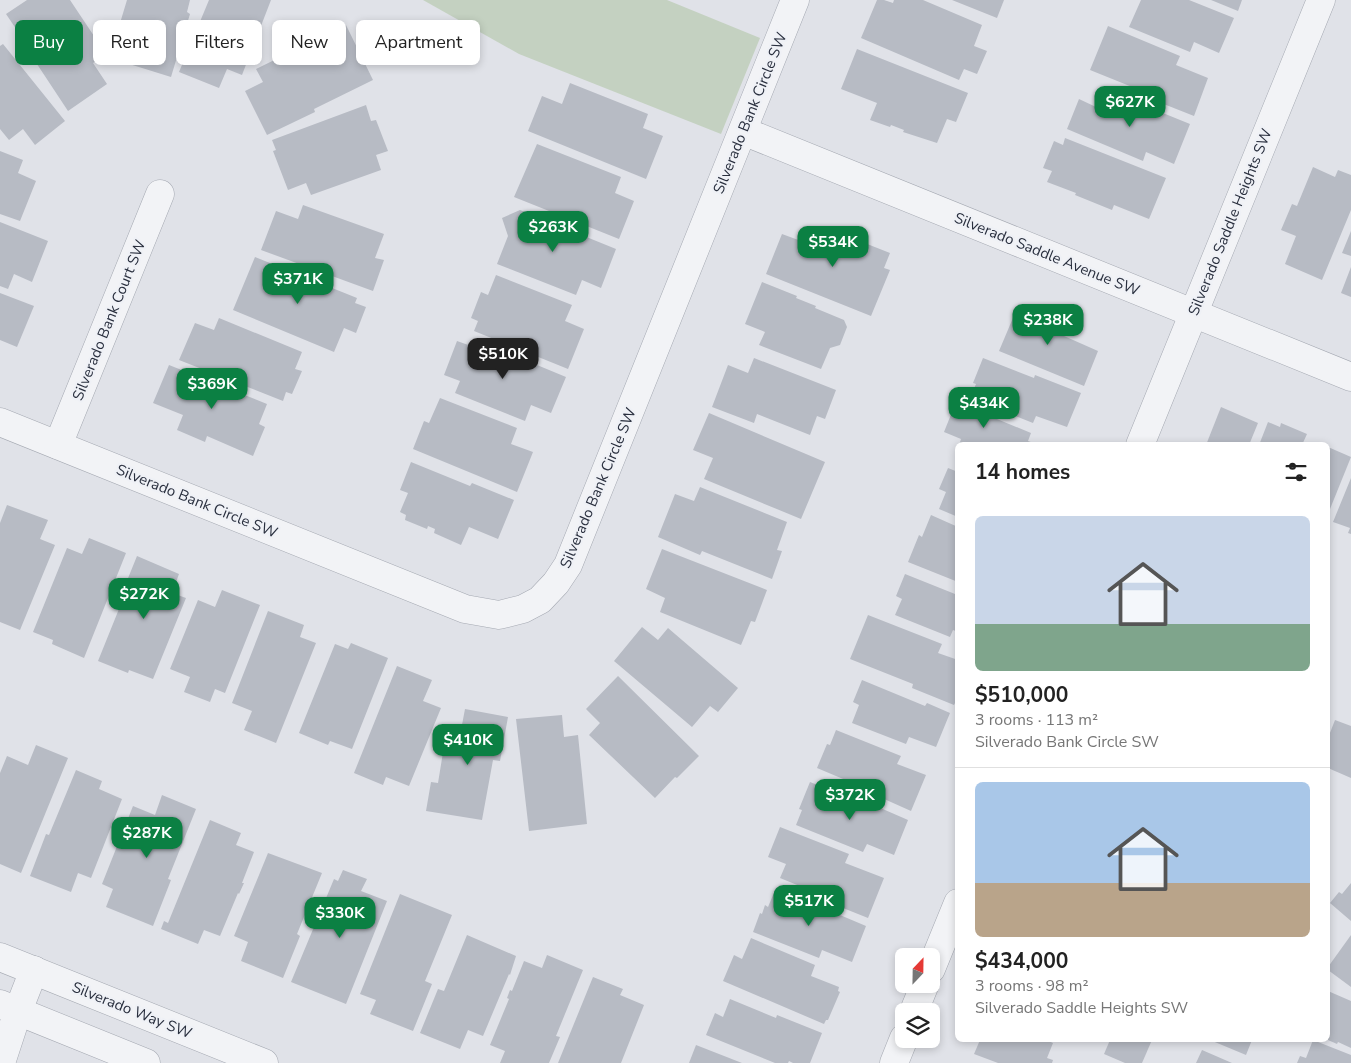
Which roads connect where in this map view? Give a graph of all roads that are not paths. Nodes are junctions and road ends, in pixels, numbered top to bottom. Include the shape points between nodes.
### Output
1 (795, 0) edge
2 (1321, 0) edge
3 (743, 131) junction
4 (160, 194) dead end
5 (1194, 313) junction
6 (1351, 377) edge
7 (0, 422) edge
8 (1141, 442) edge
9 (58, 445) junction
10 (955, 910) edge
11 (940, 948) edge
12 (0, 957) edge
13 (34, 970) junction
14 (9, 1008) edge
15 (900, 1048) edge
16 (1, 1063) edge
17 (146, 1063) edge
18 (264, 1063) edge
19 (894, 1063) edge

1 - 3 street, Silverado Bank Circle SW
2 - 5 street, Silverado Saddle Heights SW
3 - 5 street, Silverado Saddle Avenue SW
3 - 9 street, Silverado Bank Circle SW via 568,564 540,600 523,609 499,615 464,609
4 - 9 street, Silverado Bank Court SW
5 - 6 street, Silverado Saddle Avenue SW
5 - 8 street, Silverado Saddle Heights SW
7 - 9 street, Silverado Bank Circle SW
10 - 11 street
12 - 13 street, Silverado Way SW
13 - 14 street
13 - 18 street, Silverado Way SW
14 - 16 street
14 - 17 street
15 - 19 street

